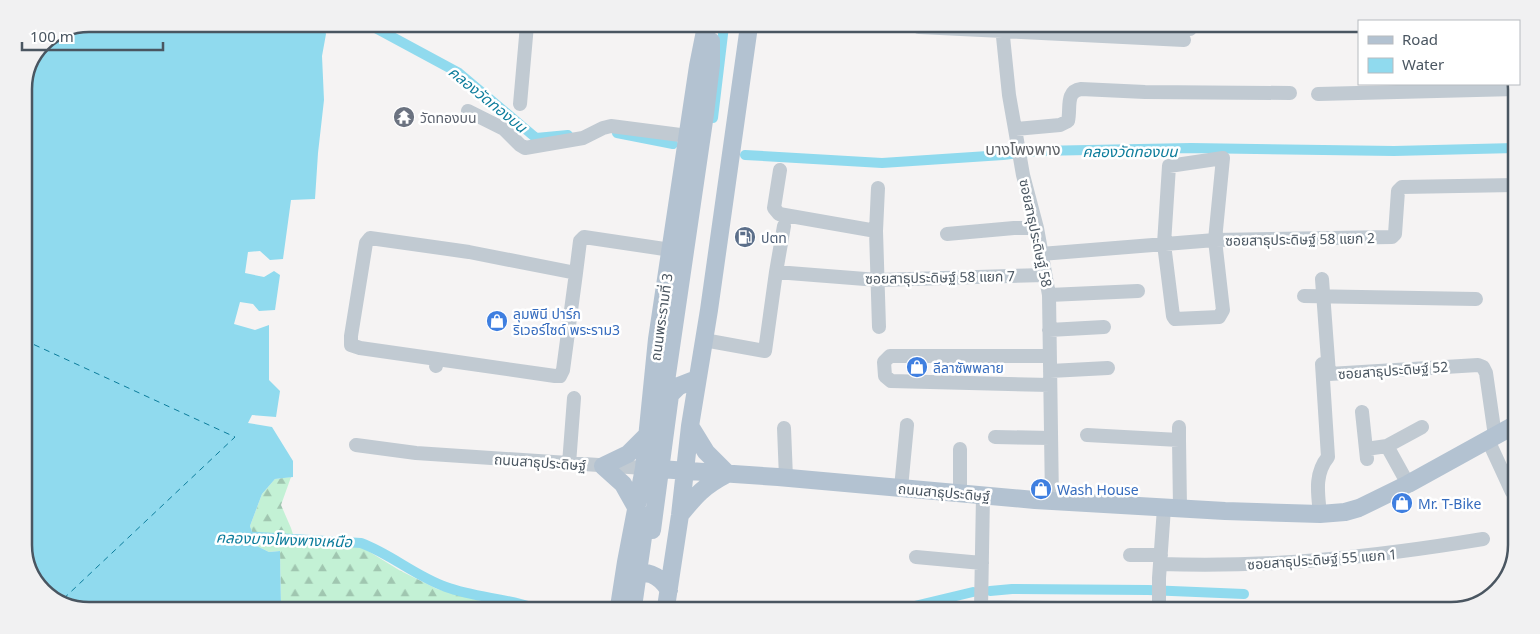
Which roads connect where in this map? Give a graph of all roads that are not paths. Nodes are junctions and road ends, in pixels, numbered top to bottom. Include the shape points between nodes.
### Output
1 (526, 33) edge
2 (705, 33) edge
3 (711, 33) edge
4 (736, 33) edge
5 (748, 33) edge
6 (1002, 33) edge
7 (1507, 89) edge
8 (1290, 94) dead end
9 (1318, 94) dead end
10 (520, 104) dead end
11 (468, 111) dead end
12 (1014, 129) junction
13 (688, 136) junction
14 (780, 170) dead end
15 (1507, 185) edge
16 (878, 188) dead end
17 (784, 226) dead end
18 (1037, 228) junction
19 (876, 231) junction
20 (947, 234) dead end
21 (1215, 240) junction
22 (1164, 244) junction
23 (670, 250) junction
24 (1042, 254) junction
25 (776, 272) junction
26 (576, 273) junction
27 (1045, 275) junction
28 (1322, 279) dead end
29 (878, 280) junction
30 (1138, 291) dead end
31 (1049, 295) junction
32 (1304, 296) dead end
33 (1324, 296) junction
34 (1476, 299) dead end
35 (879, 327) dead end
36 (1104, 327) dead end
37 (1049, 330) junction
38 (1320, 336) dead end
39 (657, 339) junction
40 (703, 341) junction
41 (1050, 356) junction
42 (1108, 368) dead end
43 (1050, 378) junction
44 (698, 379) junction
45 (574, 398) dead end
46 (1362, 412) dead end
47 (908, 425) dead end
48 (690, 426) junction
49 (1422, 427) dead end
50 (784, 428) dead end
51 (1508, 429) edge
52 (648, 434) junction
53 (1087, 435) dead end
54 (995, 437) dead end
55 (1051, 438) junction
56 (1491, 438) junction
57 (356, 445) dead end
58 (1387, 446) junction
59 (960, 450) dead end
60 (569, 464) junction
61 (603, 466) junction
62 (652, 469) junction
63 (684, 471) junction
64 (728, 474) junction
65 (786, 478) junction
66 (1508, 481) edge
67 (1408, 484) junction
68 (901, 488) junction
69 (960, 493) junction
70 (983, 495) junction
71 (1052, 501) junction
72 (1172, 508) junction
73 (637, 509) junction
74 (1320, 514) junction
75 (680, 515) junction
76 (1483, 539) dead end
77 (1130, 554) dead end
78 (916, 557) dead end
79 (626, 562) junction
80 (982, 563) junction
81 (1160, 566) junction
82 (622, 587) junction
83 (669, 590) junction
84 (620, 602) edge
85 (634, 602) edge
86 (657, 602) edge
87 (667, 602) edge
88 (981, 602) edge
89 (1159, 602) edge

1 - 10 street
2 - 13 main road, ถนนพระรามที่ 3
3 - 85 main road, ถนนพระรามที่ 3 via 705,114
4 - 86 main road
5 - 40 main road
6 - 12 street, ซอยสาธุประดิษฐ์ 58
7 - 9 street
8 - 12 street via 1081,89 1071,94 1068,121 1060,125
11 - 13 street via 504,129 525,148 576,140 611,126
12 - 18 street, ซอยสาธุประดิษฐ์ 58
13 - 23 main road, ถนนพระรามที่ 3
14 - 19 street via 774,208 779,214
15 - 21 street, ซอยสาธุประดิษฐ์ 58 แยก 2 via 1402,187 1398,191 1396,234 1392,237
16 - 19 street
17 - 25 street
18 - 20 street
18 - 24 street, ซอยสาธุประดิษฐ์ 58
19 - 29 street
21 - 22 street, ซอยสาธุประดิษฐ์ 58 แยก 2
21 - 22 street via 1223,310 1219,317 1178,319 1173,316
21 - 22 street via 1224,158 1170,166
22 - 24 street, ซอยสาธุประดิษฐ์ 58 แยก 2
23 - 26 street via 584,237 580,241
23 - 39 main road, ถนนพระรามที่ 3
24 - 27 street, ซอยสาธุประดิษฐ์ 58
25 - 29 street, ซอยสาธุประดิษฐ์ 58 แยก 7
25 - 40 street via 765,350
26 - 26 street via 560,376 436,363 351,345 366,243 370,238 469,252
27 - 29 street, ซอยสาธุประดิษฐ์ 58 แยก 7
27 - 31 street, ซอยสาธุประดิษฐ์ 58
28 - 33 street, ซอยสาธุประดิษฐ์ 52
29 - 35 street
30 - 31 street
31 - 37 street, ซอยสาธุประดิษฐ์ 58
32 - 33 street
33 - 34 street
33 - 56 street, ซอยสาธุประดิษฐ์ 52 via 1329,374 1478,365 1486,372
36 - 37 street
37 - 41 street, ซอยสาธุประดิษฐ์ 58
38 - 74 street via 1328,457 1321,465 1317,481
39 - 40 main road via 674,352 687,354 696,351
39 - 52 main road, ถนนพระรามที่ 3
40 - 44 main road
41 - 43 street, ซอยสาธุประดิษฐ์ 58
41 - 43 street via 890,356 884,362 886,376 892,381
42 - 43 street
43 - 55 street, ซอยสาธุประดิษฐ์ 58
44 - 48 main road
44 - 62 main road via 679,386 670,395
45 - 60 street
46 - 58 street via 1366,454
47 - 68 street
48 - 63 main road
48 - 64 main road via 706,452
49 - 58 street
50 - 65 street
51 - 56 main road, ถนนสาธุประดิษฐ์
52 - 61 main road via 628,454
52 - 62 main road, ถนนพระรามที่ 3
53 - 72 street via 1179,434
54 - 55 street
55 - 71 street, ซอยสาธุประดิษฐ์ 58
56 - 66 street
56 - 67 main road, ถนนสาธุประดิษฐ์
57 - 60 street, ถนนสาธุประดิษฐ์ via 416,453
58 - 67 street
59 - 69 street
60 - 61 street, ถนนสาธุประดิษฐ์
61 - 62 street, ถนนสาธุประดิษฐ์
61 - 73 main road via 623,484
62 - 63 main road, ถนนสาธุประดิษฐ์
62 - 73 main road, ถนนพระรามที่ 3
62 - 79 main road via 650,546
63 - 64 main road, ถนนสาธุประดิษฐ์
63 - 75 main road
64 - 65 main road, ถนนสาธุประดิษฐ์
64 - 75 main road via 699,492
65 - 68 main road, ถนนสาธุประดิษฐ์
67 - 74 main road, ถนนสาธุประดิษฐ์ via 1360,508
68 - 69 main road, ถนนสาธุประดิษฐ์
69 - 70 main road, ถนนสาธุประดิษฐ์
70 - 71 main road, ถนนสาธุประดิษฐ์
70 - 80 street
71 - 72 main road, ถนนสาธุประดิษฐ์
72 - 74 main road, ถนนสาธุประดิษฐ์
72 - 81 street
73 - 79 main road, ถนนพระรามที่ 3
75 - 83 main road
76 - 81 street, ซอยสาธุประดิษฐ์ 55 แยก 1 via 1332,560
77 - 81 street, ซอยสาธุประดิษฐ์ 55 แยก 1
78 - 80 street
79 - 82 main road, ถนนพระรามที่ 3
80 - 88 street
81 - 89 street
82 - 83 main road via 641,573 655,575
82 - 84 main road, ถนนพระรามที่ 3
83 - 87 main road

